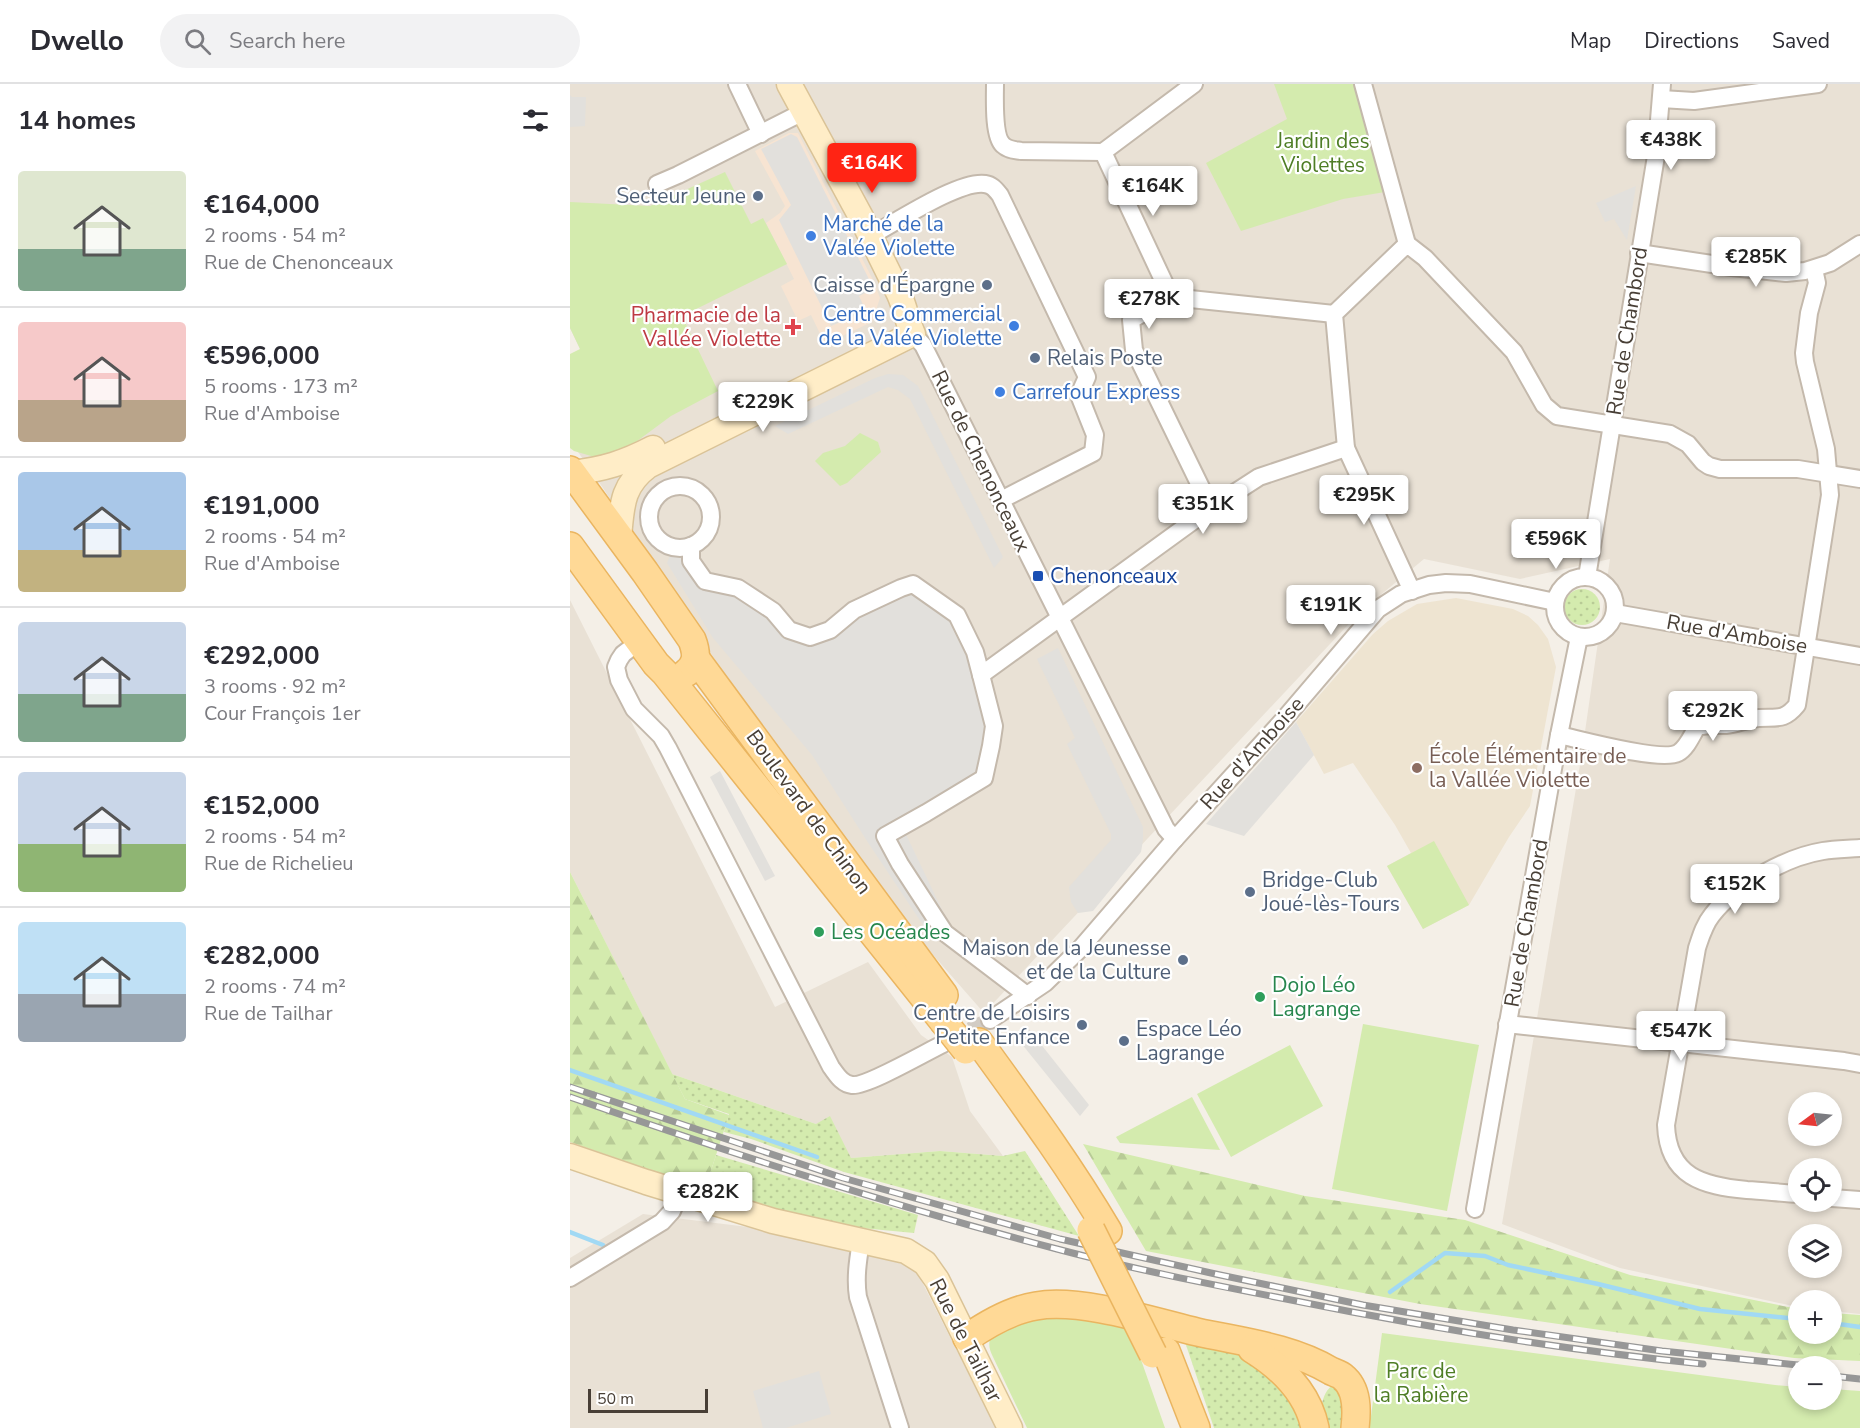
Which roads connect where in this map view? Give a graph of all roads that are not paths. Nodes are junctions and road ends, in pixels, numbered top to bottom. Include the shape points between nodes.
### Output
1 (737, 84) edge
2 (789, 84) edge
3 (995, 84) edge
4 (1194, 84) edge
5 (1364, 84) edge
6 (1818, 84) edge
7 (1662, 92) edge
8 (803, 112) junction
9 (761, 134) junction
10 (1103, 152) junction
11 (657, 184) dead end
12 (870, 236) junction
13 (1407, 244) junction
14 (1860, 244) edge
15 (1640, 253) junction
16 (1814, 269) junction
17 (1172, 297) junction
18 (1334, 314) junction
19 (910, 327) junction
20 (1612, 424) junction
21 (1347, 448) junction
22 (571, 471) edge
23 (1828, 473) junction
24 (1860, 479) edge
25 (1001, 500) junction
26 (1211, 508) junction
27 (619, 537) junction
28 (570, 546) edge
29 (691, 546) dead end
30 (1587, 577) junction
31 (1412, 591) junction
32 (1555, 602) junction
33 (1615, 613) junction
34 (1059, 617) junction
35 (1579, 637) junction
36 (640, 641) junction
37 (1806, 647) junction
38 (1860, 656) edge
39 (696, 659) junction
40 (665, 673) junction
41 (981, 675) junction
42 (1560, 735) junction
43 (1175, 838) junction
44 (1860, 848) edge
45 (1028, 996) junction
46 (1508, 1024) junction
47 (963, 1032) junction
48 (1680, 1044) junction
49 (1860, 1064) edge
50 (570, 1156) edge
51 (680, 1192) junction
52 (1788, 1193) edge
53 (1842, 1199) edge
54 (1860, 1200) edge
55 (1476, 1209) dead end
56 (861, 1241) junction
57 (570, 1278) edge
58 (967, 1338) junction
59 (1238, 1341) junction
60 (1159, 1353) junction
61 (1334, 1372) junction
62 (1313, 1420) edge
63 (900, 1428) edge
64 (1010, 1428) edge
65 (1181, 1428) edge
66 (1196, 1428) edge
67 (1355, 1428) edge

1 - 9 street
2 - 8 street, Rue de Chenonceaux
3 - 10 street via 997,131 1003,146 1021,151
4 - 10 street
5 - 13 street
6 - 7 street via 1694,101
7 - 15 street, Rue de Chambord
8 - 9 street
8 - 12 street, Rue de Chenonceaux
9 - 11 street
10 - 17 street
12 - 19 street, Rue de Chenonceaux via 905,306
12 - 25 street via 964,187 986,184 1000,195 1087,377 1079,395 1095,435 1093,453
13 - 18 street
13 - 20 street via 1514,352 1550,412 1557,417
14 - 16 street
15 - 16 street via 1764,272
15 - 20 street, Rue de Chambord
16 - 23 street via 1817,283 1804,353
17 - 18 street
17 - 26 street via 1131,320 1134,350
18 - 21 street
19 - 22 street via 897,326 626,462
19 - 25 street, Rue de Chenonceaux via 924,345
19 - 27 street via 751,424 659,460 640,472 624,496
20 - 23 street via 1681,438 1703,462 1720,469
20 - 30 street, Rue de Chambord
21 - 26 street via 1259,477
21 - 31 street
22 - 27 main road, Boulevard de Chinon
23 - 24 street
23 - 37 street via 1830,495
25 - 34 street, Rue de Chenonceaux
26 - 34 street
27 - 39 main road, Boulevard de Chinon via 687,632
28 - 36 main road, Boulevard de Chinon
29 - 41 street via 691,561 705,581 738,588 773,611 789,630 810,637 830,630 854,610 913,584 957,615 972,644
30 - 32 street via 1567,583
30 - 33 street via 1606,585 1614,599
31 - 32 street, Rue d'Amboise via 1446,583 1470,584
31 - 43 street, Rue d'Amboise via 1390,600 1369,617 1285,718
32 - 35 street via 1561,626
33 - 35 street via 1604,631 1594,637
33 - 37 street, Rue d'Amboise
34 - 41 street
34 - 43 street, Rue de Chenonceaux via 1166,829
35 - 42 street, Rue de Chambord
36 - 40 main road, Boulevard de Chinon
36 - 47 street via 619,660 619,680 634,709 668,748 831,1067 842,1081 850,1085 865,1083
37 - 38 street, Rue d'Amboise
37 - 42 street via 1797,705 1776,719 1697,727 1681,752 1672,756
39 - 40 main road via 683,674
39 - 47 main road, Boulevard de Chinon
40 - 47 main road, Boulevard de Chinon
41 - 45 street via 993,726 984,778 885,836 945,933
42 - 46 street, Rue de Chambord
43 - 45 street, Rue d'Amboise via 1080,949
44 - 48 street via 1822,851 1783,862 1725,900 1706,924 1697,948
45 - 47 street, Rue d'Amboise
46 - 48 street
46 - 55 street, Rue de Chambord
47 - 60 main road, Boulevard de Chinon, bridge via 1034,1141 1099,1230 1120,1286
48 - 49 street
48 - 52 street via 1666,1138 1681,1169 1714,1185
50 - 51 street, Rue de Tailhar
51 - 56 street, Rue de Tailhar via 773,1221
51 - 57 street via 662,1222
53 - 54 street
56 - 58 street, Rue de Tailhar via 906,1251 925,1263
56 - 63 street via 858,1297
58 - 59 main road via 1018,1310 1065,1304
58 - 64 street, Rue de Tailhar
59 - 61 main road via 1294,1354
59 - 62 main road via 1282,1371 1299,1391
60 - 65 main road
60 - 66 main road
61 - 62 main road via 1320,1388
61 - 67 main road via 1344,1377 1352,1390 1357,1406

